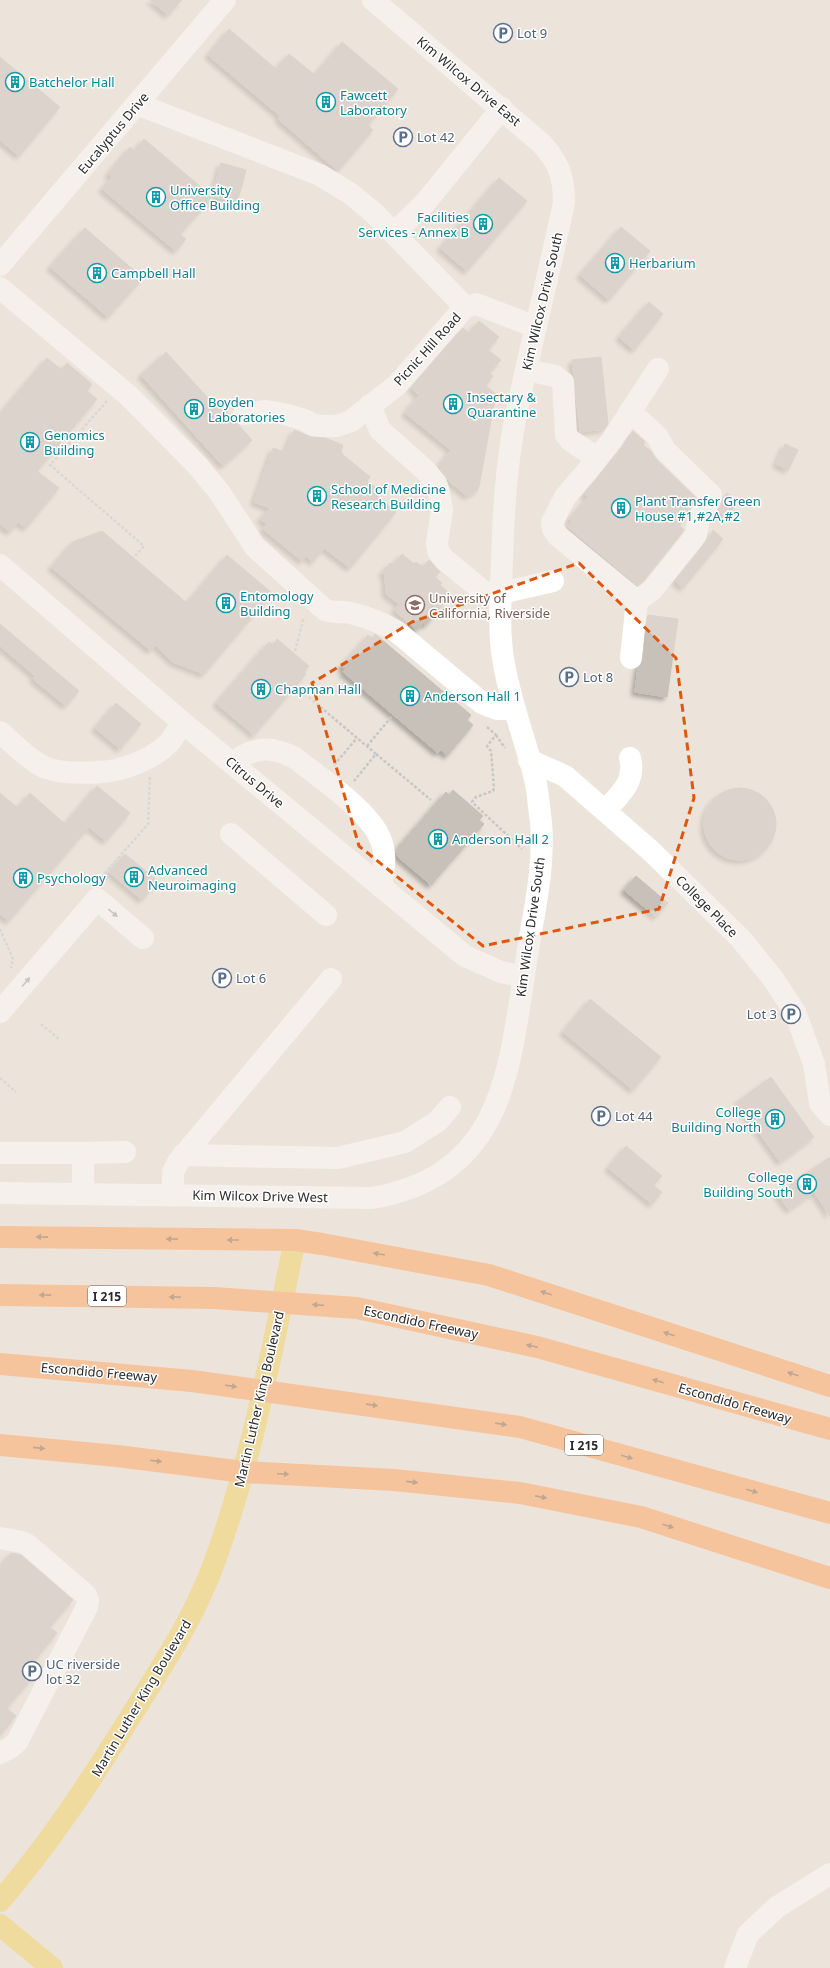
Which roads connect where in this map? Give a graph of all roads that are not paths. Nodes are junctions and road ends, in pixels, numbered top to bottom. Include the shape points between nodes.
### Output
1 (225, 0) edge
2 (373, 0) edge
3 (137, 104) junction
4 (502, 108) junction
5 (559, 168) joint
6 (394, 234) junction
7 (0, 266) edge
8 (0, 288) edge
9 (465, 307) junction
10 (536, 327) junction
11 (658, 368) dead end
12 (526, 370) junction
13 (370, 405) junction
14 (630, 411) junction
15 (244, 414) dead end
16 (597, 458) junction
17 (0, 565) edge
18 (553, 581) dead end
19 (501, 592) junction
20 (637, 601) junction
21 (631, 658) dead end
22 (515, 709) junction
23 (182, 722) junction
24 (0, 732) edge
25 (630, 758) dead end
26 (529, 760) junction
27 (232, 763) junction
28 (605, 811) junction
29 (231, 834) dead end
30 (381, 887) junction
31 (326, 915) dead end
32 (143, 938) dead end
33 (524, 977) junction
34 (331, 979) dead end
35 (0, 1012) edge
36 (450, 1107) dead end
37 (825, 1109) edge
38 (490, 1118) joint
39 (125, 1152) dead end
40 (0, 1153) edge
41 (83, 1153) junction
42 (184, 1155) junction
43 (0, 1193) edge
44 (83, 1193) junction
45 (173, 1194) junction
46 (0, 1237) edge
47 (294, 1240) junction
48 (0, 1295) edge
49 (0, 1364) edge
50 (830, 1386) edge
51 (830, 1429) edge
52 (0, 1445) edge
53 (244, 1472) junction
54 (830, 1513) edge
55 (0, 1538) edge
56 (830, 1578) edge
57 (0, 1753) edge
58 (830, 1874) edge
59 (0, 1901) edge
60 (0, 1925) edge
61 (52, 1968) edge
62 (735, 1968) edge

1 - 3 street, Eucalyptus Drive
2 - 4 street, Kim Wilcox Drive East
3 - 6 street via 320,175 351,194
3 - 7 street, Eucalyptus Drive
4 - 5 street, Kim Wilcox Drive East via 542,144
4 - 6 street via 425,203
5 - 10 street, Kim Wilcox Drive South via 564,183 564,203
6 - 9 street
8 - 22 street via 119,387 197,465 220,493 255,547 325,610 350,613 381,623 396,631 482,703 497,709
9 - 10 street via 476,304
9 - 13 street, Picnic Hill Road via 397,385
10 - 12 street, Kim Wilcox Drive South
11 - 14 street
12 - 16 street via 555,376 563,382 566,434 570,440
12 - 19 street, Kim Wilcox Drive South via 505,493
13 - 15 street, Picnic Hill Road via 359,416 337,426 313,425 305,420 266,411
13 - 19 street via 380,430 436,483 442,510 438,551 480,590
14 - 16 street
14 - 20 street via 657,436 664,450 711,495 699,517 696,535 652,590
16 - 20 street via 565,497 552,523 553,529 558,536
17 - 23 street, Citrus Drive
18 - 19 street
19 - 22 street, Kim Wilcox Drive South via 503,658
20 - 21 street
22 - 26 street, Kim Wilcox Drive South
23 - 24 street via 170,742 148,757 126,767 99,772 55,771 40,765
23 - 27 street, Citrus Drive
25 - 28 street via 632,769 629,783
26 - 28 street, College Place via 565,776
26 - 33 street, Kim Wilcox Drive South via 535,780 542,845 540,876
27 - 30 street, Citrus Drive
27 - 30 street via 254,750 266,749 282,751 295,758 361,813 380,838 384,866
28 - 37 street, College Place via 652,851 741,939 774,980 795,1012 814,1064
29 - 31 street
30 - 33 street, Citrus Drive via 465,956 501,972
35 -> 32 street via 97,899
33 - 38 street, Kim Wilcox Drive South via 503,1087
34 - 42 street
36 - 42 street via 438,1121 405,1142 338,1158
38 - 45 street, Kim Wilcox Drive West via 462,1156 421,1185 397,1193 372,1198
39 - 41 street
40 - 41 street
41 - 44 street
42 - 45 street via 173,1172
43 - 44 street, Kim Wilcox Drive West
44 - 45 street, Kim Wilcox Drive West
47 -> 46 highway
50 -> 47 highway via 489,1275
47 - 53 main road, Martin Luther King Boulevard
51 -> 48 highway, Escondido Freeway / I 215 via 537,1348 357,1308 214,1298
49 -> 54 highway, Escondido Freeway / I 215 via 192,1380 520,1427
52 -> 53 highway
53 -> 56 highway via 394,1480 520,1493 641,1517
53 - 59 main road, Martin Luther King Boulevard via 213,1567 182,1632 87,1788
55 - 57 street via 22,1542 28,1546 86,1595 88,1601 17,1742
58 - 62 street via 777,1907 748,1934
60 - 61 main road

